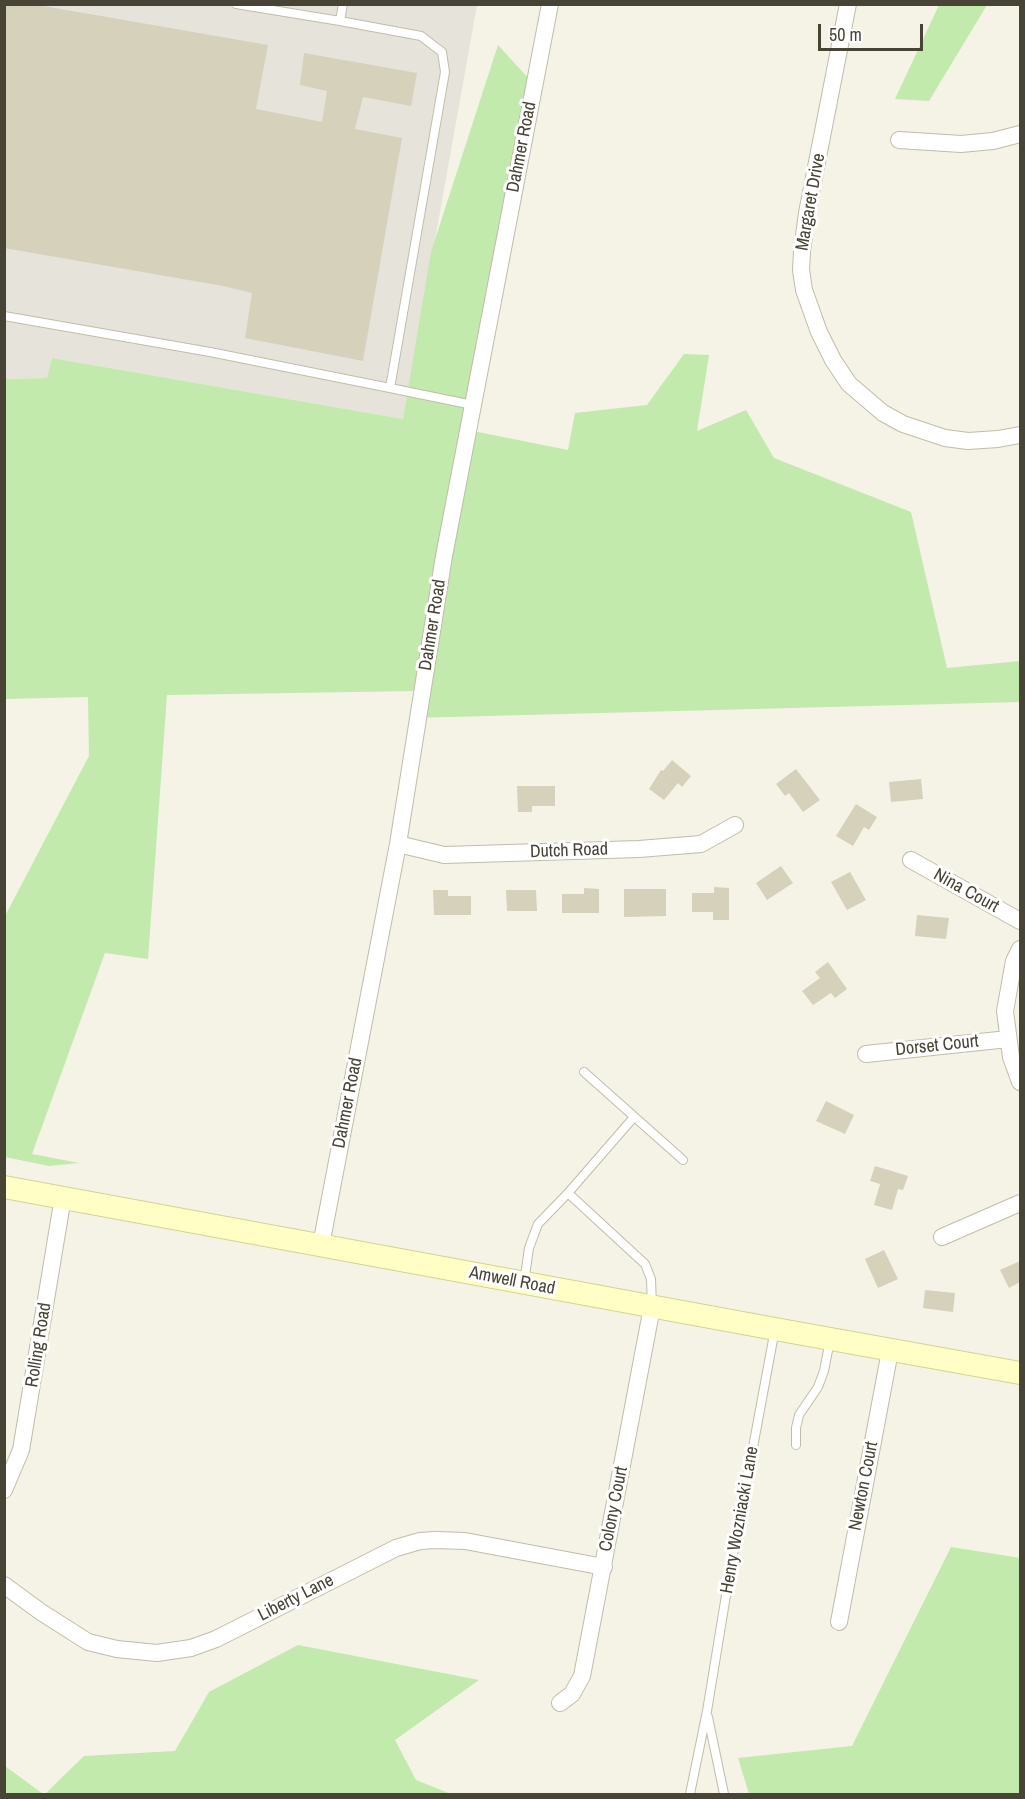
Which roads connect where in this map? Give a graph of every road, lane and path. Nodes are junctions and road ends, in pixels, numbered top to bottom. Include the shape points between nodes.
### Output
1 (236, 4) edge
2 (343, 4) edge
3 (550, 4) edge
4 (848, 4) edge
5 (340, 21) junction
6 (1020, 134) edge
7 (899, 140) dead end
8 (4, 316) edge
9 (390, 388) junction
10 (473, 405) junction
11 (1020, 435) edge
12 (735, 825) dead end
13 (398, 844) junction
14 (911, 860) dead end
15 (1020, 921) edge
16 (1020, 949) edge
17 (1008, 1039) junction
18 (866, 1054) dead end
19 (584, 1072) dead end
20 (1020, 1082) edge
21 (634, 1117) junction
22 (683, 1160) dead end
23 (4, 1187) edge
24 (568, 1193) junction
25 (63, 1197) junction
26 (1020, 1203) edge
27 (942, 1238) dead end
28 (321, 1245) junction
29 (524, 1283) junction
30 (652, 1307) junction
31 (775, 1329) junction
32 (831, 1340) junction
33 (890, 1351) junction
34 (1020, 1373) edge
35 (796, 1445) dead end
36 (4, 1490) edge
37 (604, 1567) junction
38 (4, 1585) edge
39 (838, 1622) dead end
40 (560, 1703) dead end
41 (707, 1711) junction
42 (690, 1794) edge
43 (724, 1794) edge

1 - 5 lane
2 - 5 lane
3 - 10 street, Dahmer Road
4 - 11 street, Margaret Drive via 802,251 804,290 819,333 849,384 883,413 903,424 968,441
5 - 9 lane via 421,36 441,52 445,72
6 - 7 street via 961,144
8 - 9 lane
9 - 10 lane
10 - 13 street, Dahmer Road via 444,556
12 - 13 street, Dutch Road via 701,844 639,849 444,855
13 - 28 street, Dahmer Road
14 - 15 street, Nina Court
16 - 17 street via 1014,961 1005,1011
17 - 18 street, Dorset Court
17 - 20 street
19 - 21 lane
21 - 22 lane
21 - 24 lane
23 - 25 main road, Amwell Road
24 - 29 lane via 537,1224
24 - 30 lane via 645,1264 651,1279
25 - 28 main road, Amwell Road
25 - 36 street, Rolling Road via 21,1450
26 - 27 street
28 - 29 main road, Amwell Road
29 - 30 main road, Amwell Road
30 - 31 main road, Amwell Road
30 - 37 street, Colony Court
31 - 32 main road, Amwell Road
31 - 41 lane, Henry Wozniacki Lane
32 - 33 main road, Amwell Road
32 - 35 lane via 818,1387 799,1415
33 - 34 main road, Amwell Road
33 - 39 street, Newton Court
37 - 38 street, Liberty Lane via 465,1541 420,1541 396,1548 216,1639 157,1653 88,1642
37 - 40 street, Colony Court via 582,1676 572,1694
41 - 42 lane, Henry Wozniacki Lane
41 - 43 lane

